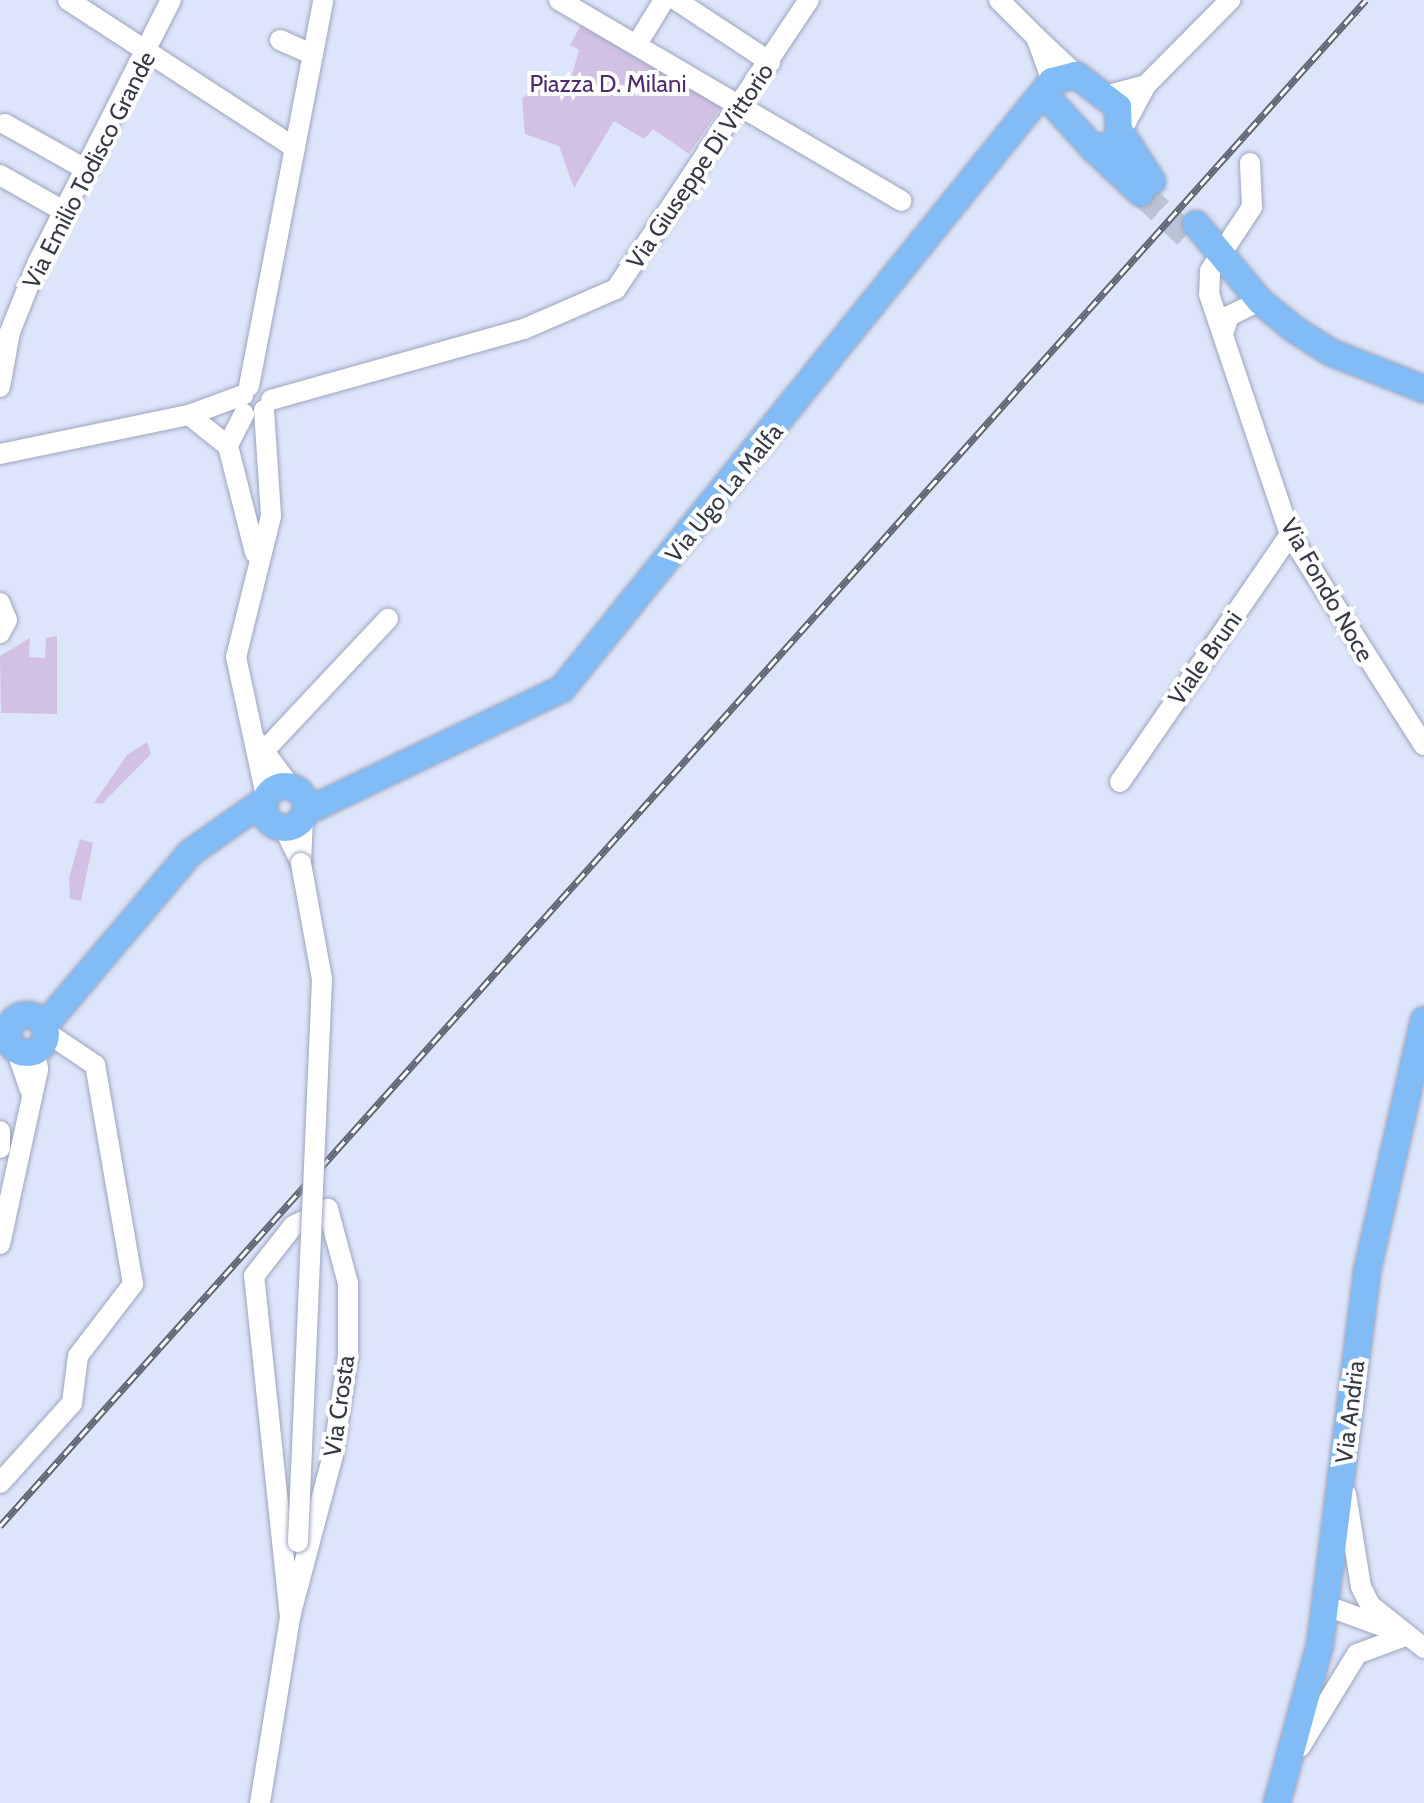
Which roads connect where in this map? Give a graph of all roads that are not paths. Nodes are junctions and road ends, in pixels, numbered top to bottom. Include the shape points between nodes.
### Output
1 (68, 0) edge
2 (171, 0) edge
3 (323, 0) edge
4 (559, 0) edge
5 (664, 0) edge
6 (676, 0) edge
7 (809, 0) edge
8 (999, 0) edge
9 (1230, 0) edge
10 (280, 40) dead end
11 (637, 44) junction
12 (150, 53) junction
13 (313, 55) junction
14 (770, 62) junction
15 (1058, 84) junction
16 (1146, 85) junction
17 (1105, 96) junction
18 (743, 105) junction
19 (5, 124) dead end
20 (1064, 124) junction
21 (1021, 126) junction
22 (1123, 131) junction
23 (295, 148) junction
24 (1094, 149) junction
25 (1250, 163) dead end
26 (87, 170) junction
27 (0, 175) edge
28 (901, 201) dead end
29 (65, 212) junction
30 (1191, 229) tunnel mouth
31 (1218, 255) junction
32 (1260, 301) junction
33 (1223, 334) junction
34 (0, 387) edge
35 (1424, 389) edge
36 (256, 398) junction
37 (196, 413) junction
38 (228, 446) junction
39 (0, 454) edge
40 (1290, 535) junction
41 (256, 557) junction
42 (0, 603) edge
43 (388, 619) dead end
44 (0, 633) edge
45 (251, 731) junction
46 (1424, 745) edge
47 (262, 753) junction
48 (1120, 782) dead end
49 (285, 806) junction
50 (1424, 1020) edge
51 (24, 1034) edge
52 (0, 1131) edge
53 (0, 1148) edge
54 (0, 1244) edge
55 (1343, 1470) junction
56 (0, 1483) edge
57 (1370, 1605) junction
58 (1327, 1606) junction
59 (290, 1617) junction
60 (1408, 1635) junction
61 (1424, 1648) edge
62 (1288, 1768) junction
63 (260, 1803) edge
64 (1277, 1803) edge

1 - 12 street
2 - 12 street, Via Emilio Todisco Grande
3 - 13 street
4 - 11 street
5 - 11 street
6 - 14 street
7 - 14 street, Via Giuseppe Di Vittorio
8 - 15 street via 1036,37
9 - 16 street
10 - 13 street
11 - 18 street
12 - 23 street
12 - 26 street, Via Emilio Todisco Grande
13 - 23 street
14 - 18 street, Via Giuseppe Di Vittorio
15 - 17 main road
15 - 20 main road
15 - 21 main road, Via Ugo La Malfa
16 - 17 street
16 - 22 street
17 - 22 main road
18 - 28 street
18 - 36 street, Via Giuseppe Di Vittorio via 616,289 524,329
19 - 26 street
20 - 21 main road
20 - 24 main road
21 - 49 main road, Via Ugo La Malfa via 562,689 366,786
22 - 24 main road via 1114,149
22 - 24 main road via 1146,187
23 - 36 street via 256,350
25 - 31 street via 1252,207
26 - 29 street, Via Emilio Todisco Grande
27 - 29 street
29 - 34 street, Via Emilio Todisco Grande via 10,332
30 - 31 main road
31 - 32 main road
31 - 33 street, Via Fondo Noce via 1209,294
32 - 33 street via 1229,316
32 - 35 main road via 1330,352
33 - 40 street, Via Fondo Noce
36 - 37 street, Via Giuseppe Di Vittorio
36 - 38 street
36 - 41 street via 271,516
37 - 38 street
37 - 39 street, Via Giuseppe Di Vittorio
38 - 41 street
40 - 46 street, Via Fondo Noce
40 - 48 street, Viale Bruni
41 - 45 street via 236,657
42 - 44 street via 7,620
43 - 47 street
45 - 47 street
45 - 49 street
47 - 49 street
49 - 51 main road, Via Ugo La Malfa via 220,831 190,853
49 - 59 street, Via Crosta, bridge via 322,979 298,1542
50 - 55 main road, Via Andria via 1372,1243
51 - 54 street via 31,1094
51 - 56 street via 74,1048 95,1065 133,1284 78,1356 72,1403
52 - 53 street
55 - 57 street via 1355,1566
55 - 58 main road, Via Andria
57 - 58 street
57 - 60 street
58 - 60 street
58 - 62 main road, Via Andria
59 - 59 street, Via Crosta via 333,1455 348,1356 348,1283 328,1209 293,1226 254,1276
59 - 63 street, Via Crosta
60 - 61 street
60 - 62 street via 1347,1665
62 - 64 main road, Via Andria

